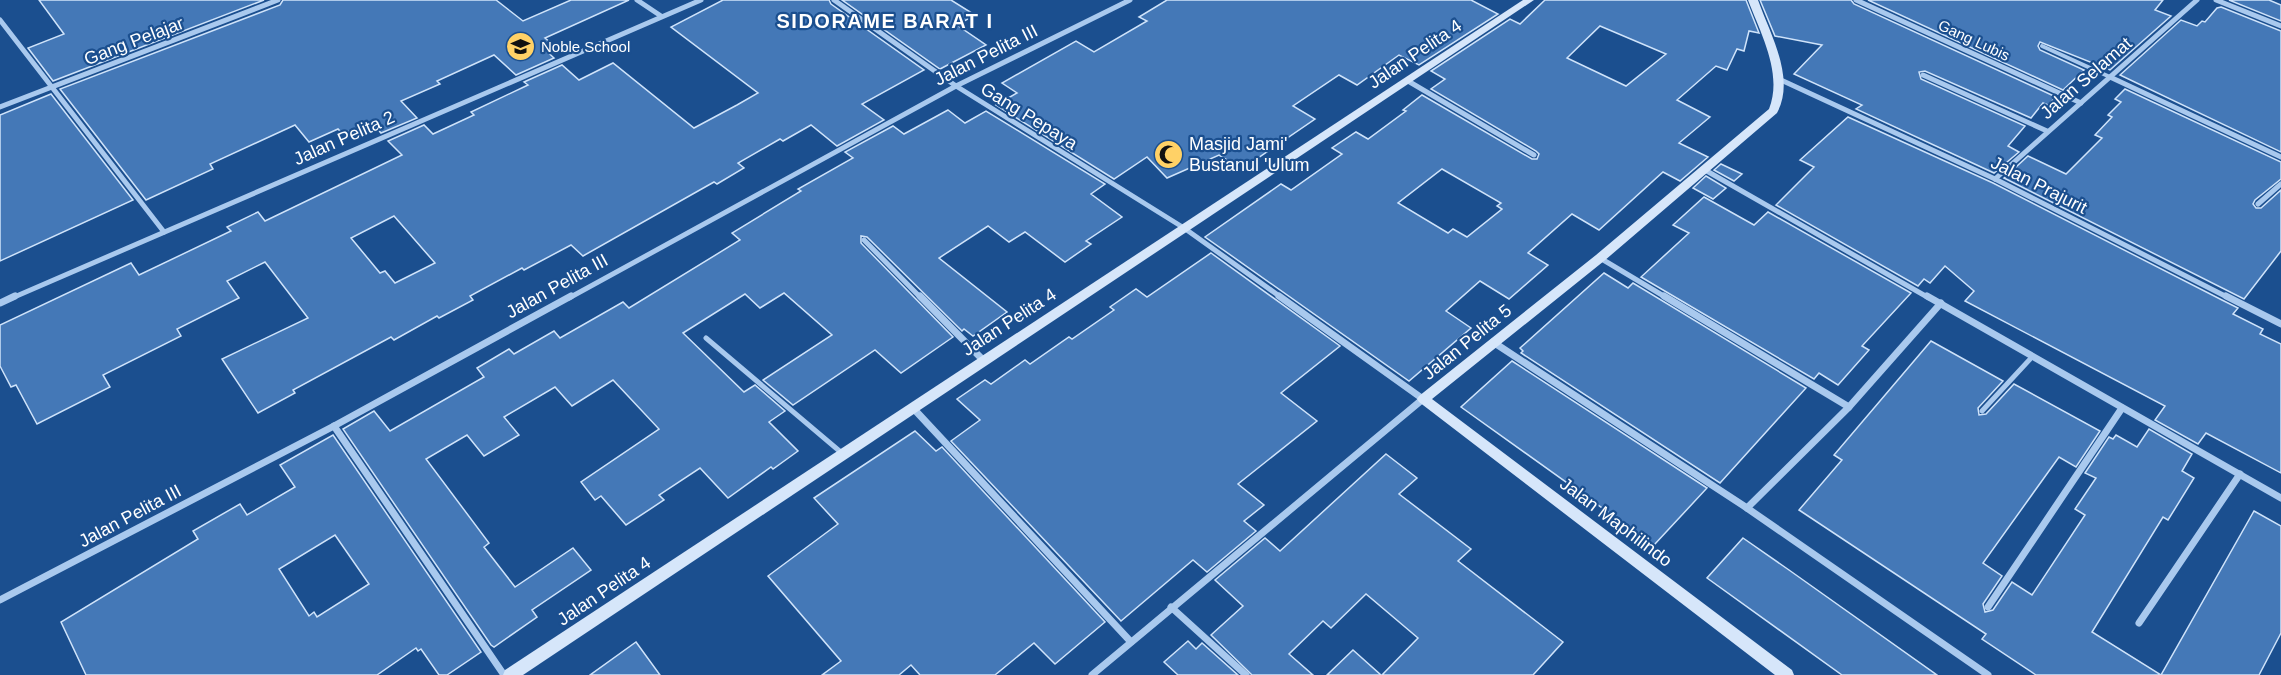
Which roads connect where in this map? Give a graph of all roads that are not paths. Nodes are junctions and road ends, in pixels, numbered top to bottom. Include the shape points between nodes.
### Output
1 (278, 0) edge
2 (637, 0) edge
3 (701, 0) edge
4 (834, 0) edge
5 (1130, 0) edge
6 (1529, 0) edge
7 (1753, 0) edge
8 (1856, 0) edge
9 (2197, 0) edge
10 (2216, 0) edge
11 (661, 16) junction
12 (0, 20) edge
13 (2281, 26) edge
14 (2042, 46) dead end
15 (1923, 75) dead end
16 (2110, 77) junction
17 (1408, 81) junction
18 (1781, 81) junction
19 (956, 86) junction
20 (51, 87) junction
21 (2080, 103) junction
22 (0, 107) edge
23 (2047, 131) junction
24 (1534, 155) dead end
25 (2281, 157) edge
26 (1705, 170) junction
27 (1995, 179) junction
28 (2281, 184) edge
29 (2258, 204) dead end
30 (1184, 228) junction
31 (164, 232) junction
32 (864, 240) dead end
33 (1600, 258) junction
34 (0, 303) edge
35 (1941, 303) junction
36 (2281, 324) edge
37 (706, 338) dead end
38 (1493, 342) junction
39 (2033, 356) junction
40 (984, 361) junction
41 (1423, 399) junction
42 (1849, 407) junction
43 (913, 408) junction
44 (2122, 408) junction
45 (1982, 411) dead end
46 (334, 426) junction
47 (843, 454) junction
48 (2240, 474) junction
49 (2281, 498) edge
50 (1747, 508) junction
51 (0, 600) edge
52 (1171, 607) junction
53 (1988, 607) dead end
54 (2139, 623) dead end
55 (1131, 642) junction
56 (504, 675) edge
57 (510, 675) edge
58 (1092, 675) edge
59 (1246, 675) edge
60 (1787, 675) edge
61 (1988, 675) edge

1 - 20 street, Gang Pelajar
2 - 11 street
3 - 11 street, Jalan Pelita 2
4 - 19 street, Gang Pepaya
5 - 19 street, Jalan Pelita III
6 - 17 street, Jalan Pelita 4
7 - 18 street
8 - 21 street, Gang Lubis
9 - 16 street, Jalan Selamat
10 - 13 street
11 - 31 street, Jalan Pelita 2
12 - 20 street
14 - 16 lane
15 - 23 street
16 - 21 street, Jalan Selamat
16 - 25 street
17 - 24 street
17 - 30 street, Jalan Pelita 4
18 - 26 street, Jalan Pelita 5 via 1773,111
18 - 27 street, Jalan Prajurit
19 - 30 street, Gang Pepaya
19 - 46 street, Jalan Pelita III
20 - 22 street, Gang Pelajar
20 - 31 street
21 - 23 street, Jalan Selamat
23 - 27 street, Jalan Selamat
26 - 33 street, Jalan Pelita 5
26 - 35 street
27 - 36 street, Jalan Prajurit
28 - 29 street
30 - 40 street, Jalan Pelita 4
30 - 41 street, Gang Pepaya
31 - 34 street, Jalan Pelita 2
32 - 40 street
33 - 38 street, Jalan Pelita 5
33 - 42 street
35 - 39 street
35 - 42 street
37 - 47 lane
38 - 41 street, Jalan Pelita 5
38 - 50 street
39 - 44 street
39 - 45 lane
40 - 43 street, Jalan Pelita 4
41 - 52 street, Jalan Pelita 5
41 - 60 street, Jalan Maphilindo
42 - 50 street
43 - 47 street, Jalan Pelita 4
43 - 55 street
44 - 48 street
44 - 53 street
46 - 51 street, Jalan Pelita III
46 - 56 street
47 - 57 street, Jalan Pelita 4
48 - 49 street
48 - 54 street
50 - 61 street
52 - 55 street, Jalan Pelita 5
52 - 59 street
55 - 58 street, Jalan Pelita 5

